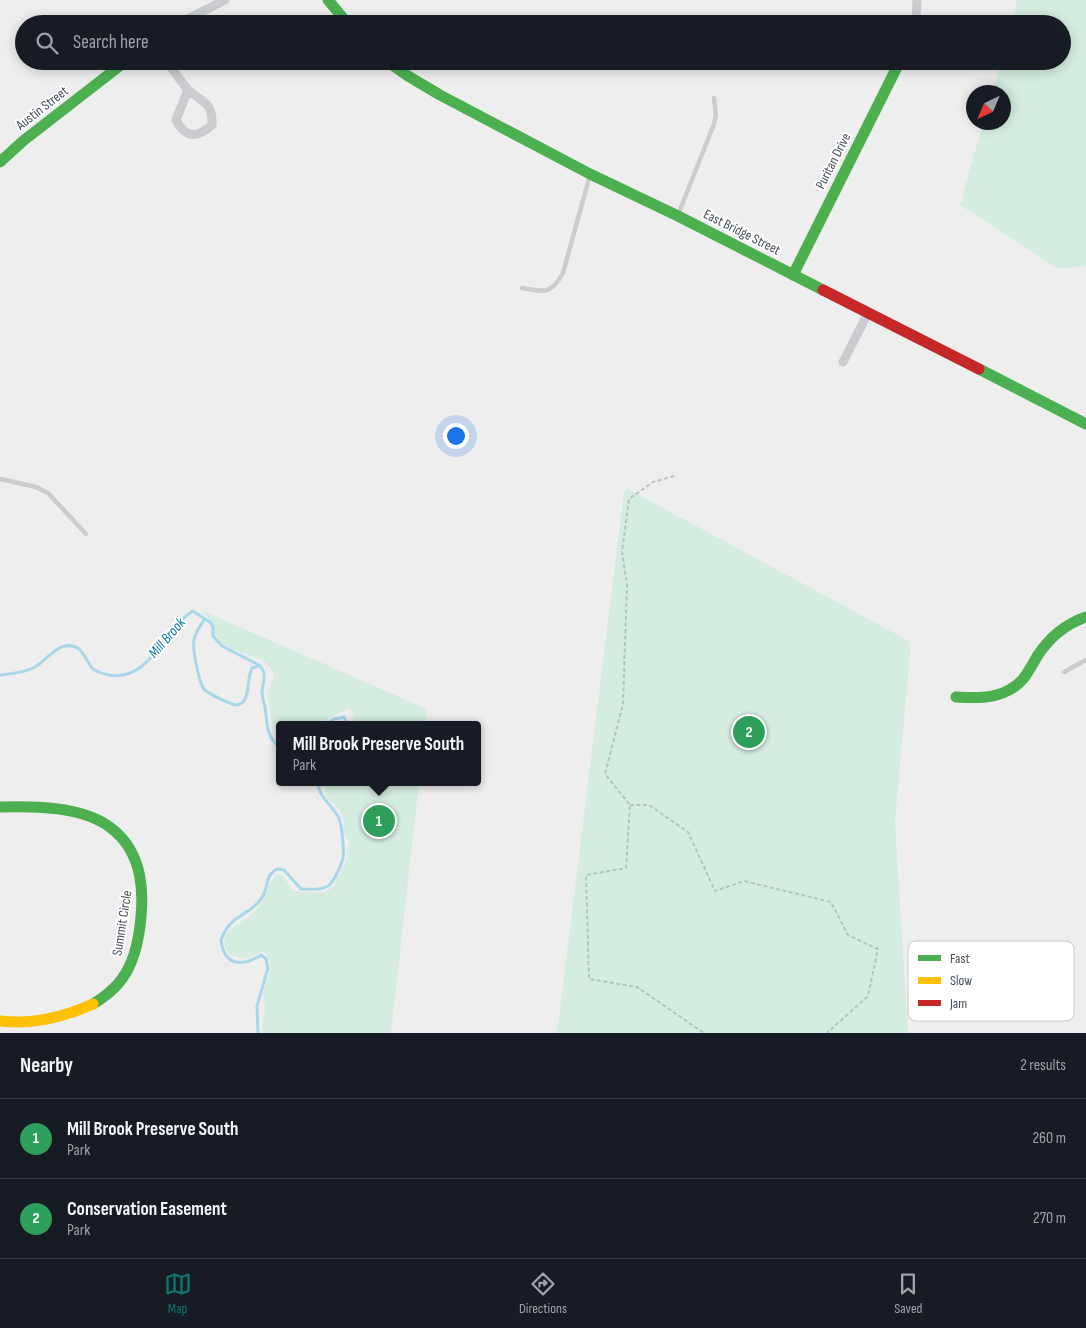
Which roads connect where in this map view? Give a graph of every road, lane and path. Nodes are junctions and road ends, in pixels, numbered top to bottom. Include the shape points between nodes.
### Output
1 (225, 0) edge
2 (328, 0) edge
3 (917, 0) edge
4 (196, 15) edge
5 (340, 15) edge
6 (916, 15) edge
7 (114, 70) edge
8 (173, 70) edge
9 (400, 70) edge
10 (896, 70) edge
11 (188, 90) junction
12 (714, 98) dead end
13 (0, 162) edge
14 (590, 174) junction
15 (678, 216) junction
16 (793, 275) junction
17 (522, 288) dead end
18 (868, 313) junction
19 (843, 362) dead end
20 (1086, 424) edge
21 (674, 476) dead end
22 (0, 479) edge
23 (86, 534) dead end
24 (1086, 617) edge
25 (1086, 660) edge
26 (1064, 672) dead end
27 (956, 697) dead end
28 (630, 805) junction
29 (0, 807) edge
30 (0, 1021) edge
31 (704, 1033) edge
32 (827, 1033) edge

1 - 4 street
2 - 5 street
3 - 6 street
7 - 13 street, Austin Street
8 - 11 street
9 - 14 street, East Bridge Street via 440,95
10 - 16 street, Puritan Drive
11 - 11 street via 176,120 181,130 190,135 202,134 212,125 213,113 208,104
12 - 15 lane via 714,124
14 - 15 street, East Bridge Street
14 - 17 lane via 563,273 555,287 539,291
15 - 16 street, East Bridge Street
16 - 18 street, East Bridge Street
18 - 19 street
18 - 20 street, East Bridge Street
21 - 28 path via 653,482 629,500 622,552 628,584 623,704 605,774
22 - 23 lane via 48,493
24 - 27 street via 1075,620 1055,634 1020,683 1010,690 987,697
25 - 26 lane
28 - 31 path via 626,868 586,875 589,979 637,988
28 - 32 path via 649,805 688,832 715,891 744,882 831,902 848,935 878,949 868,996
29 - 30 street, Summit Circle via 51,809 105,824 130,850 142,885 136,947 129,969 115,988 96,1002 54,1018 13,1024

